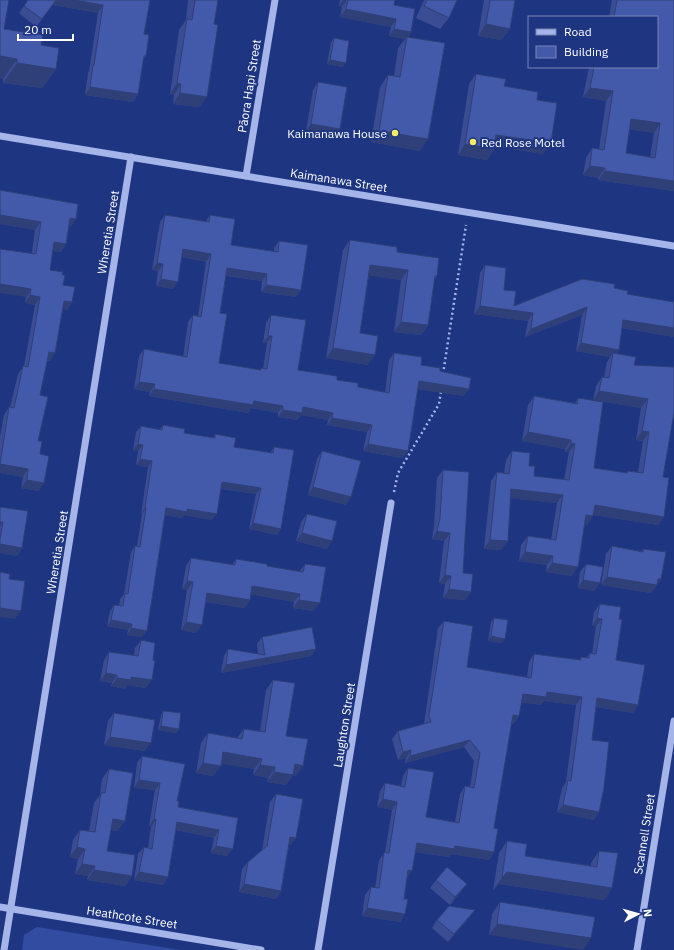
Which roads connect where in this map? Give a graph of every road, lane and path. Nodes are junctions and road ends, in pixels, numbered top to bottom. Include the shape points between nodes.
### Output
1 (275, 0) edge
2 (0, 136) edge
3 (132, 157) junction
4 (246, 176) junction
5 (468, 212) junction
6 (674, 246) edge
7 (442, 381) edge
8 (441, 388) edge
9 (391, 503) joint
10 (674, 722) edge
11 (0, 907) edge
12 (10, 908) junction
13 (4, 950) edge
14 (261, 950) edge
15 (318, 950) edge
16 (637, 950) edge

1 - 4 street, Pāora Hapi Street
2 - 3 street, Kaimanawa Street
3 - 4 street, Kaimanawa Street
3 - 12 street, Wheretia Street
4 - 5 street, Kaimanawa Street
5 - 6 street, Kaimanawa Street
5 - 7 path
8 - 9 path via 438,404 398,473
9 - 15 street, Laughton Street
10 - 16 street, Scannell Street
11 - 12 street, Heathcote Street
12 - 13 street, Wheretia Street
12 - 14 street, Heathcote Street

